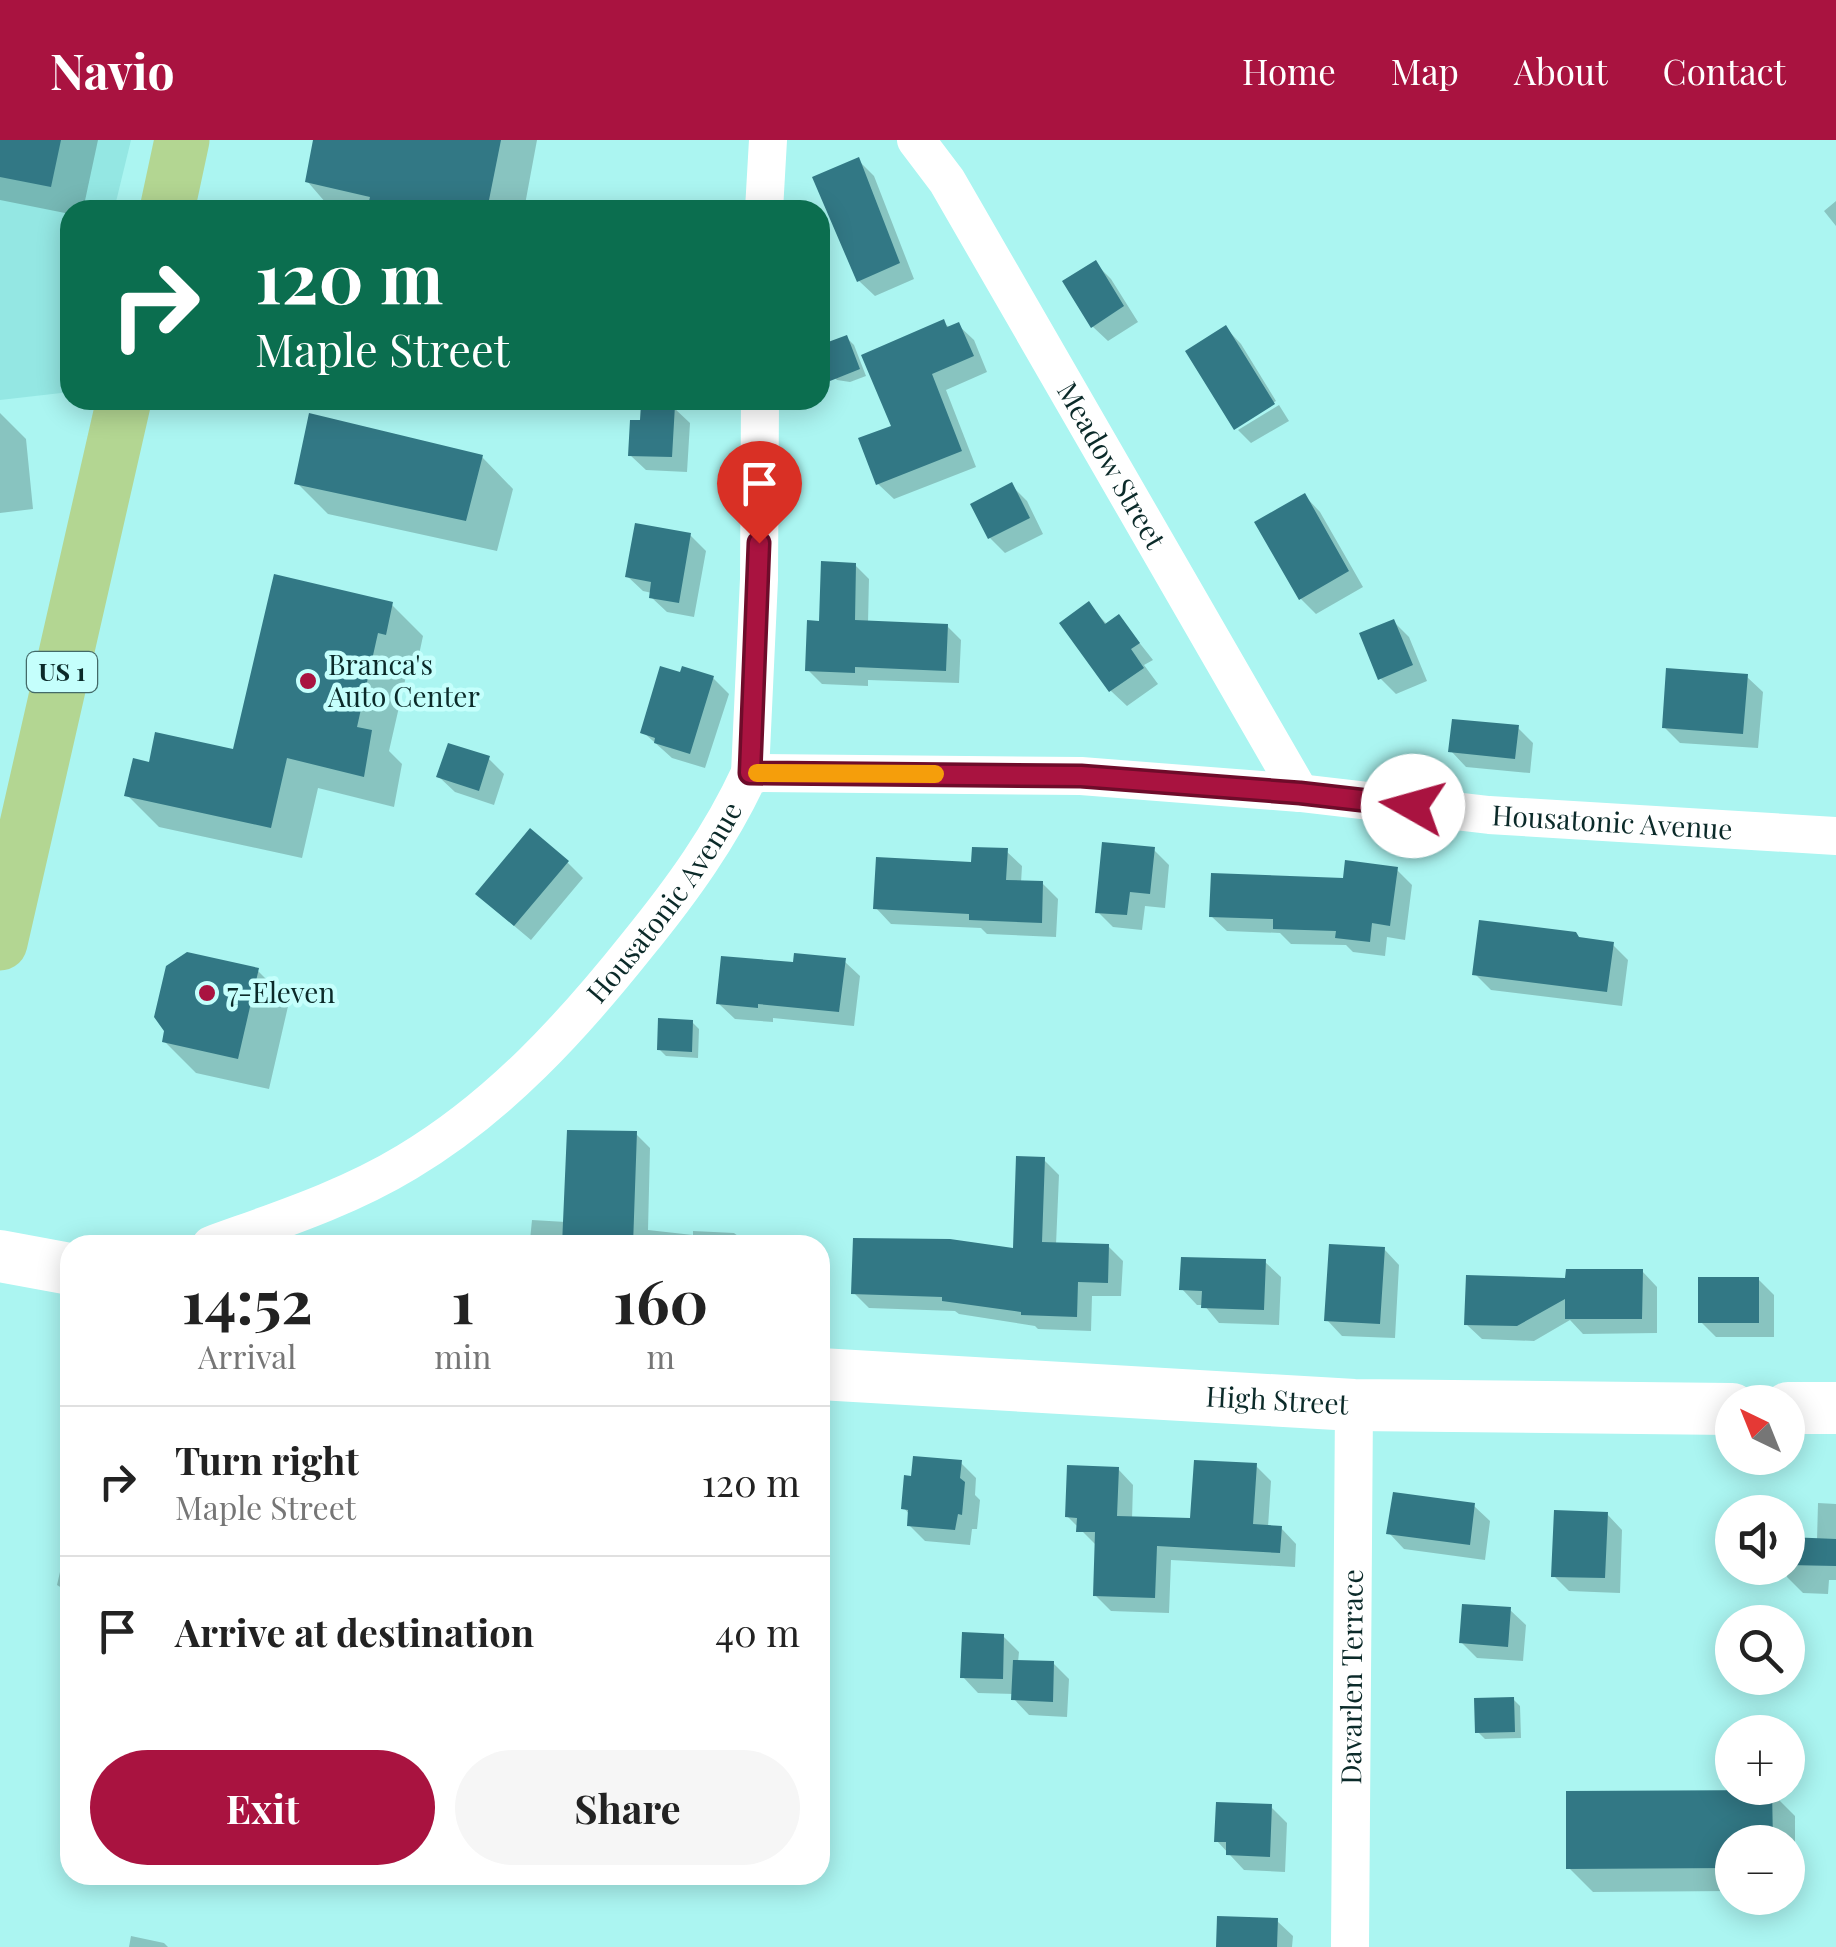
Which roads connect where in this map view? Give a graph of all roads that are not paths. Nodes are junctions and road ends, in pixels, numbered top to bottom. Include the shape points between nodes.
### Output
1 (182, 140) edge
2 (768, 140) edge
3 (916, 140) edge
4 (168, 200) edge
5 (765, 200) edge
6 (122, 410) edge
7 (760, 410) edge
8 (750, 773) junction
9 (1300, 793) junction
10 (1836, 836) edge
11 (0, 943) edge
12 (238, 1235) edge
13 (0, 1256) edge
14 (60, 1267) edge
15 (830, 1375) edge
16 (1354, 1405) junction
17 (1805, 1408) edge
18 (1836, 1408) edge
19 (1715, 1409) edge
20 (1350, 1947) edge

1 - 4 main road
2 - 5 street
3 - 9 street, Meadow Street via 947,181
6 - 11 main road, US 1
7 - 8 street
8 - 9 street, Housatonic Avenue via 1081,776
8 - 12 street, Housatonic Avenue via 705,858 581,1016 512,1082 406,1163
9 - 10 street, Housatonic Avenue via 1488,814
13 - 14 main road
15 - 16 main road, High Street
16 - 19 main road, High Street
16 - 20 street, Davarlen Terrace
17 - 18 main road

